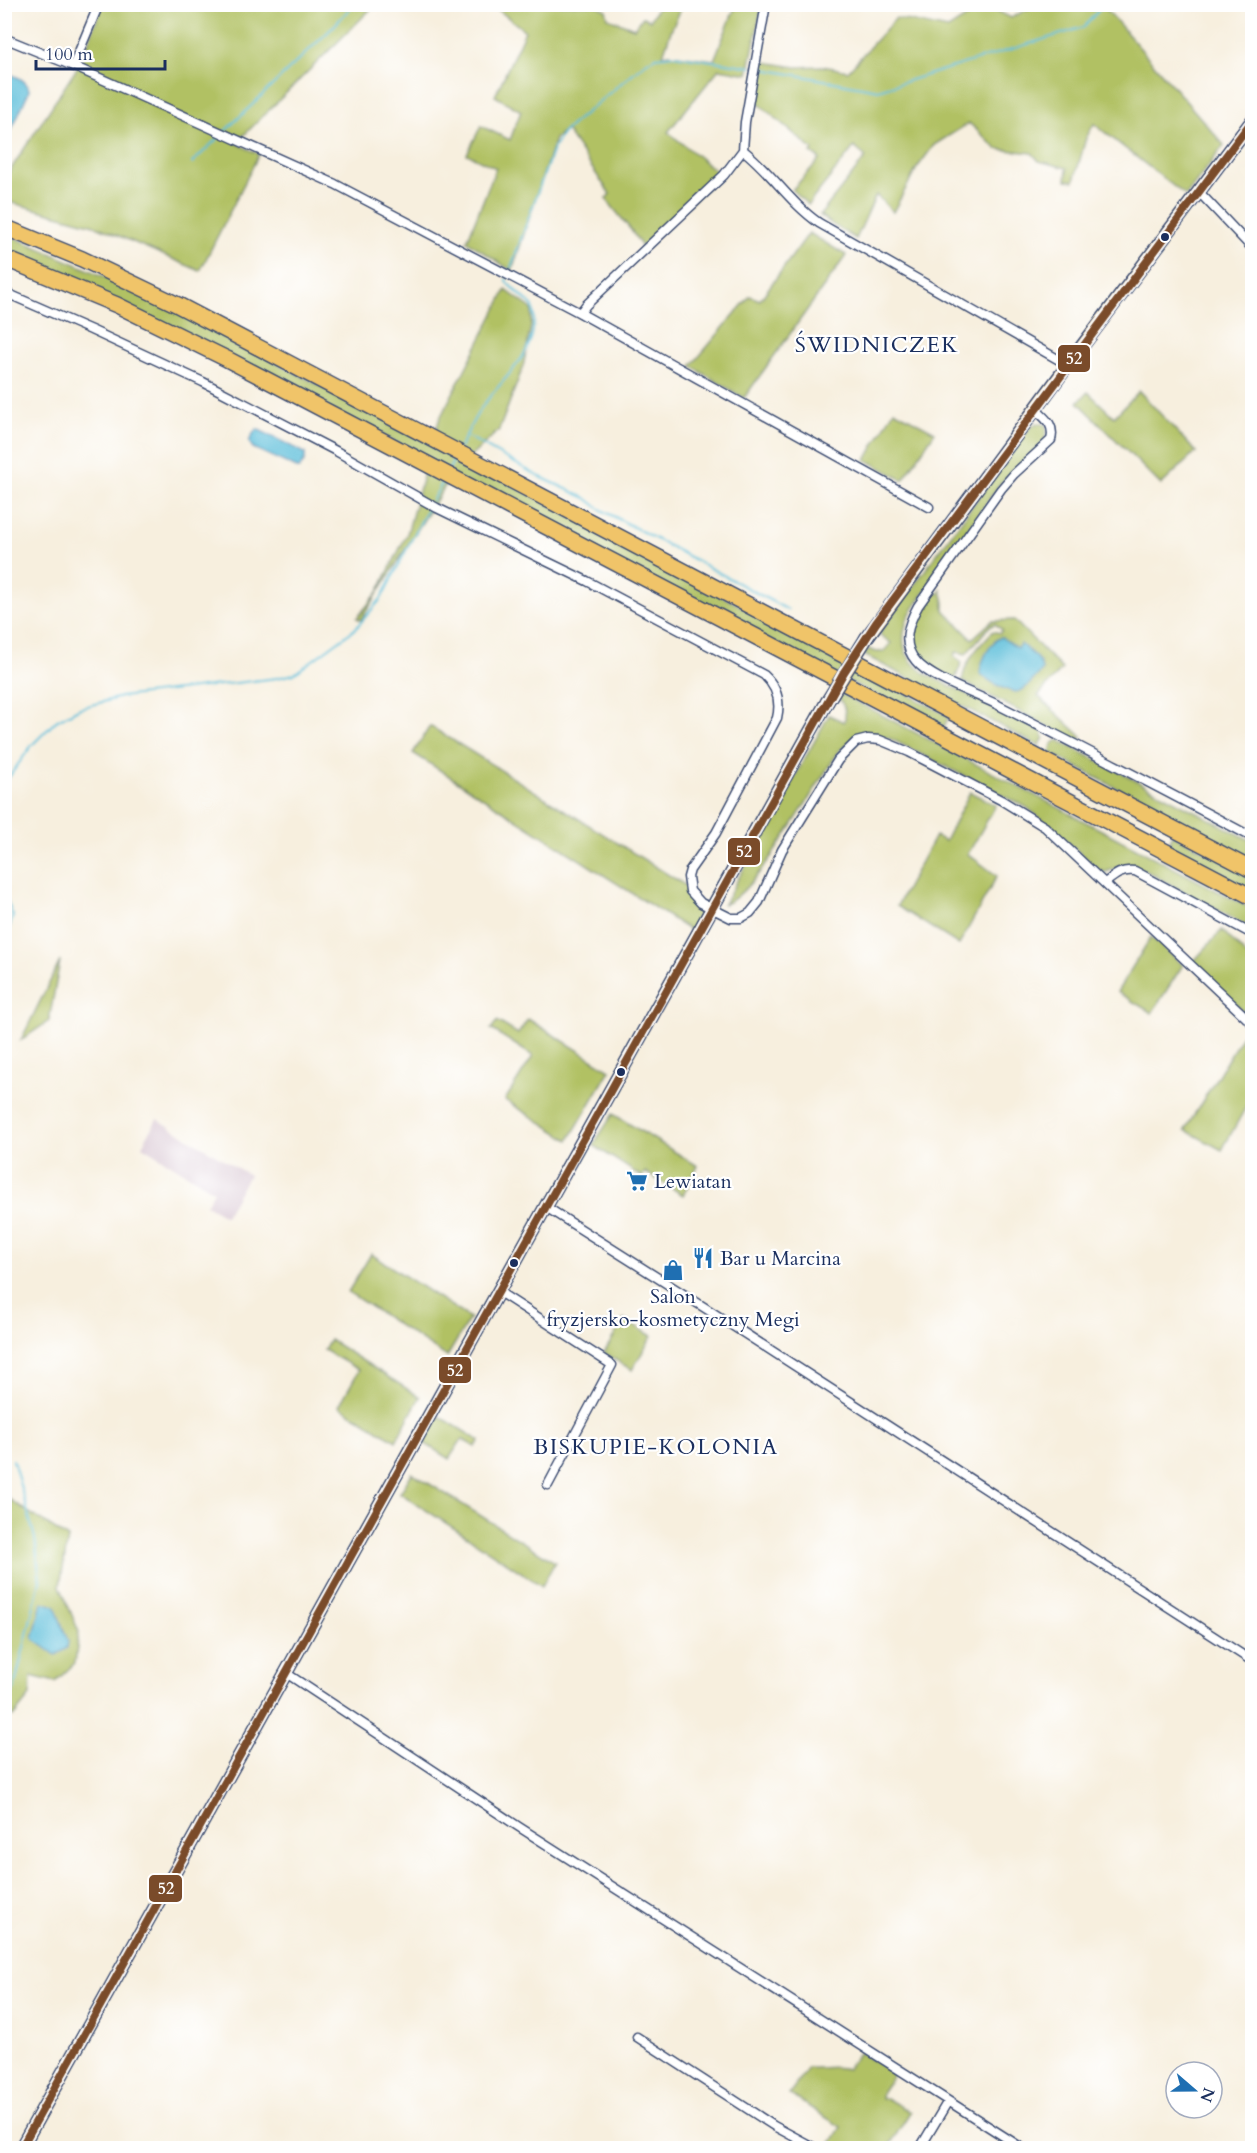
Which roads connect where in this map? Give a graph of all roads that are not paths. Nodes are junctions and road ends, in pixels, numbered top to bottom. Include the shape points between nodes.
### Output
1 (99, 4) edge
2 (766, 4) edge
3 (4, 38) edge
4 (73, 66) junction
5 (1252, 121) edge
6 (743, 150) junction
7 (1199, 192) junction
8 (4, 227) edge
9 (1252, 248) edge
10 (4, 258) edge
11 (4, 292) edge
12 (580, 313) junction
13 (1068, 365) junction
14 (1035, 409) junction
15 (929, 507) dead end
16 (1252, 837) edge
17 (1252, 870) edge
18 (1105, 883) junction
19 (1252, 897) edge
20 (712, 910) junction
21 (1252, 934) edge
22 (1252, 1023) edge
23 (546, 1207) junction
24 (499, 1292) junction
25 (548, 1485) dead end
26 (1252, 1661) edge
27 (286, 1673) junction
28 (637, 2037) dead end
29 (948, 2101) junction
30 (21, 2148) edge
31 (815, 2148) edge
32 (920, 2148) edge
33 (1022, 2148) edge

1 - 4 street
2 - 6 street
3 - 4 street
4 - 12 street via 335,184
5 - 7 street
6 - 12 street via 724,175
6 - 13 street via 819,223
7 - 9 street
7 - 13 street
8 - 17 highway via 170,301
10 - 19 highway via 166,328
11 - 20 street via 203,382 437,508 675,627 771,681 779,701 774,728 688,877 693,896
12 - 15 street
13 - 14 street
14 - 16 street via 1050,424 1051,441 1001,489 918,606 907,633 910,654 932,673
14 - 20 street, bridge via 867,637
18 - 20 street via 1032,818 903,749 868,739 851,746 838,760 782,850 755,908 736,919
18 - 21 street via 1123,870 1135,871
18 - 22 street
20 - 23 street
23 - 24 street
23 - 26 street
24 - 25 street via 612,1365
24 - 27 street
27 - 29 street
27 - 30 street
28 - 31 street via 774,2126
29 - 32 street
29 - 33 street

